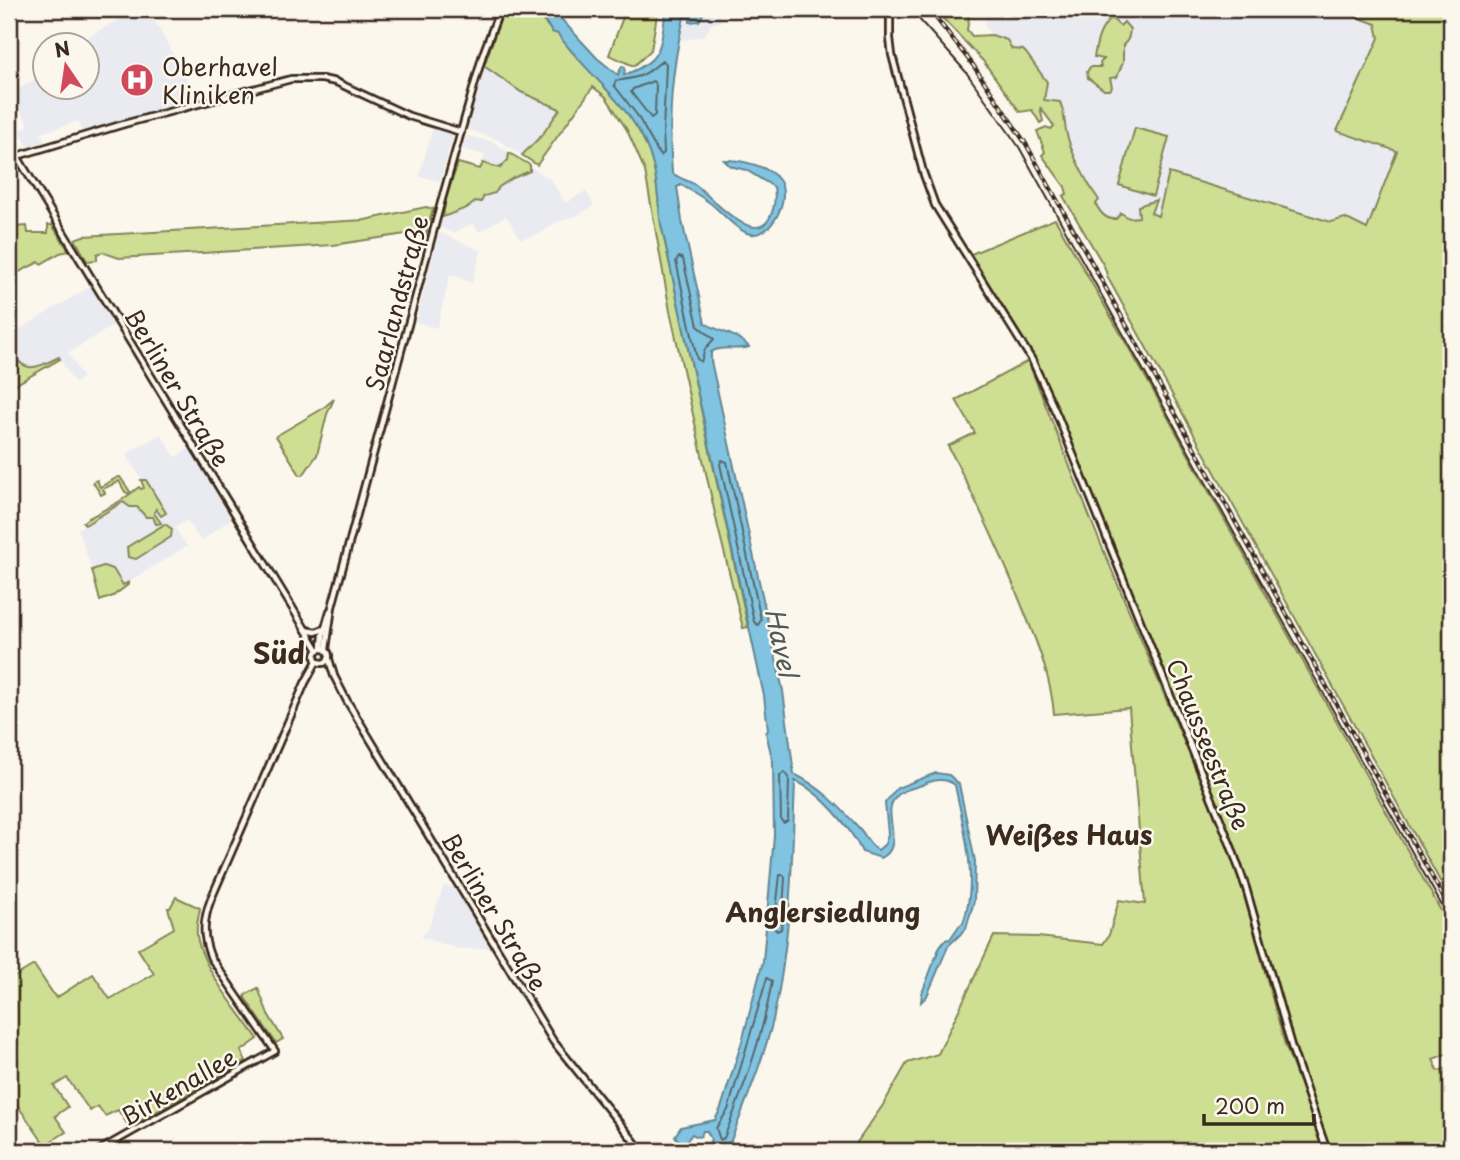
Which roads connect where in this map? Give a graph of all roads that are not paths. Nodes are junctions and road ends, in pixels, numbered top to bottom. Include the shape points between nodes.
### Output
1 (500, 9) edge
2 (890, 9) edge
3 (461, 132) junction
4 (9, 143) edge
5 (17, 156) junction
6 (332, 607) junction
7 (304, 628) junction
8 (324, 628) junction
9 (322, 649) junction
10 (317, 661) junction
11 (326, 661) junction
12 (98, 1151) edge
13 (642, 1151) edge
14 (1327, 1151) edge

1 - 3 street, Saarlandstraße
2 - 14 street, Chausseestraße via 892,55 930,193 1032,360 1062,428 1231,846
3 - 5 street via 409,116 336,82 291,79
3 - 6 street, Saarlandstraße
4 - 5 street, Berliner Straße
5 - 7 street, Berliner Straße
6 - 8 street, Saarlandstraße
6 - 9 street, Saarlandstraße
7 - 8 street via 312,632
7 - 9 street, Berliner Straße
8 - 9 street, Saarlandstraße
9 - 10 street via 314,655
9 - 11 street via 329,653
10 - 11 street
10 - 12 street, Birkenallee via 211,899 204,926 206,946 215,965 275,1051
11 - 13 street, Berliner Straße via 553,1041

